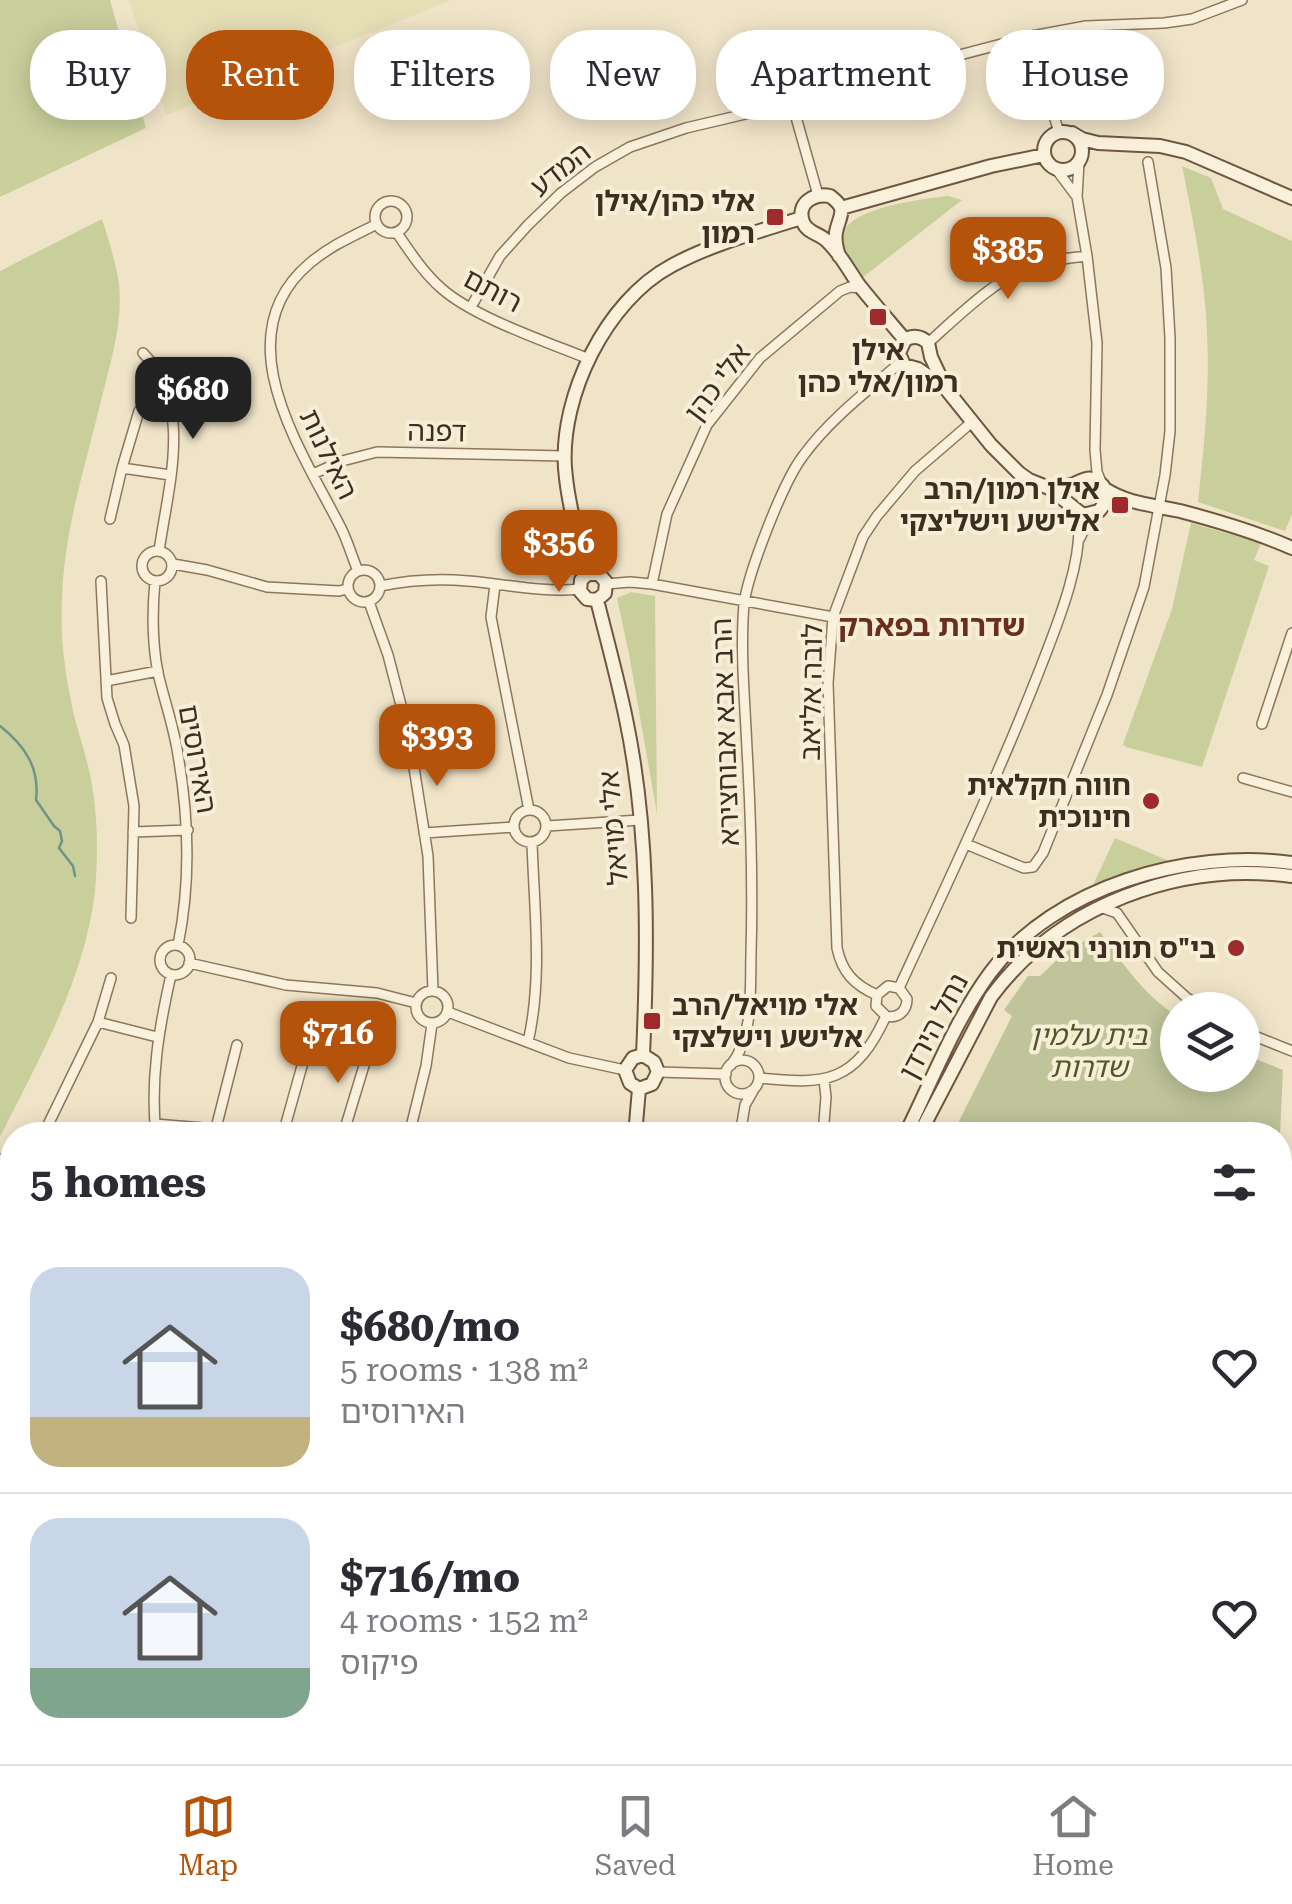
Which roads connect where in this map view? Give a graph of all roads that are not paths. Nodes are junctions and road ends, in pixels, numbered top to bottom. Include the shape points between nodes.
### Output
1 (1242, 0) edge
2 (1064, 30) edge
3 (720, 120) edge
4 (797, 120) edge
5 (1061, 120) edge
6 (1066, 133) junction
7 (1098, 144) junction
8 (1044, 155) junction
9 (1080, 160) junction
10 (1148, 162) dead end
11 (1056, 170) junction
12 (818, 195) junction
13 (1077, 196) junction
14 (1292, 198) edge
15 (841, 208) junction
16 (801, 218) junction
17 (376, 224) junction
18 (837, 228) junction
19 (397, 233) junction
20 (820, 235) junction
21 (1087, 256) junction
22 (842, 260) junction
23 (862, 288) junction
24 (840, 292) junction
25 (471, 307) junction
26 (905, 340) junction
27 (929, 350) junction
28 (142, 352) dead end
29 (589, 359) junction
30 (901, 362) junction
31 (918, 369) junction
32 (946, 389) junction
33 (139, 410) dead end
34 (972, 422) junction
35 (1096, 450) junction
36 (564, 456) junction
37 (122, 468) junction
38 (314, 474) junction
39 (170, 475) junction
40 (1078, 481) junction
41 (1103, 487) junction
42 (1049, 488) junction
43 (1130, 502) junction
44 (1160, 506) junction
45 (1074, 509) junction
46 (1101, 510) junction
47 (110, 519) dead end
48 (1079, 540) junction
49 (1292, 548) edge
50 (159, 551) junction
51 (173, 564) junction
52 (358, 571) junction
53 (588, 574) junction
54 (101, 581) dead end
55 (155, 581) junction
56 (495, 584) junction
57 (606, 584) junction
58 (652, 584) junction
59 (380, 586) junction
60 (580, 588) junction
61 (348, 589) junction
62 (597, 600) junction
63 (744, 600) junction
64 (368, 602) junction
65 (833, 616) junction
66 (1292, 633) edge
67 (158, 671) junction
68 (106, 681) junction
69 (1262, 724) dead end
70 (1243, 778) dead end
71 (1292, 792) edge
72 (529, 810) junction
73 (640, 820) junction
74 (547, 826) junction
75 (514, 827) junction
76 (188, 830) junction
77 (133, 832) junction
78 (424, 833) junction
79 (532, 842) junction
80 (966, 844) junction
81 (1292, 864) edge
82 (1292, 876) edge
83 (1134, 893) junction
84 (1100, 907) junction
85 (130, 918) dead end
86 (1125, 924) junction
87 (178, 945) junction
88 (190, 963) junction
89 (171, 974) junction
90 (111, 978) dead end
91 (899, 988) junction
92 (433, 991) junction
93 (1180, 992) edge
94 (876, 995) junction
95 (416, 1003) junction
96 (448, 1012) junction
97 (886, 1016) junction
98 (98, 1022) junction
99 (432, 1024) junction
100 (746, 1034) junction
101 (1260, 1036) edge
102 (157, 1037) junction
103 (309, 1041) dead end
104 (528, 1042) junction
105 (237, 1045) dead end
106 (1290, 1047) edge
107 (369, 1049) dead end
108 (643, 1056) junction
109 (728, 1069) junction
110 (625, 1070) junction
111 (658, 1072) junction
112 (758, 1073) junction
113 (824, 1080) junction
114 (639, 1088) junction
115 (729, 1088) junction
116 (753, 1091) junction
117 (49, 1122) edge
118 (155, 1122) edge
119 (218, 1122) edge
120 (286, 1122) edge
121 (347, 1122) edge
122 (412, 1122) edge
123 (636, 1122) edge
124 (739, 1122) edge
125 (742, 1122) edge
126 (824, 1122) edge
127 (911, 1122) edge
128 (926, 1122) edge

1 - 2 street, המדע via 1192,19
3 - 25 street, המדע via 630,147 595,167 500,256
4 - 12 street
5 - 6 street
6 - 7 street
6 - 8 street via 1046,140
6 - 9 street via 1080,141
7 - 9 street
7 - 14 street via 1186,152
8 - 11 street
8 - 15 street
9 - 11 street
9 - 13 street
10 - 44 street via 1170,338 1170,431
11 - 13 street
12 - 15 street via 830,196
12 - 16 street via 805,202
13 - 21 street
15 - 18 street
16 - 20 street
16 - 29 street via 668,267 626,302
17 - 19 street
17 - 19 street via 380,205 400,203 408,216
17 - 38 street, האילנות via 307,265 274,316 270,365 278,402
18 - 20 street
18 - 22 street
19 - 25 street, רותם via 438,285
20 - 22 street
21 - 27 street via 1020,270 978,300
21 - 35 street via 1098,344
22 - 23 street
22 - 24 street
23 - 24 street, אלי כהן
23 - 26 street
24 - 58 street, אלי כהן via 760,358 707,425 667,514
25 - 29 street, רותם
26 - 27 street via 920,337
26 - 30 street
27 - 31 street
27 - 32 street
28 - 39 street via 171,405
29 - 36 street via 570,412
30 - 31 street
30 - 63 street, הרב אבא אבוחצירא via 801,458
31 - 32 street
32 - 34 street
33 - 37 street
34 - 42 street via 1019,473
34 - 65 street, לובה אליאב via 915,471 877,516
35 - 40 street
35 - 41 street
36 - 38 street, דפנה via 377,452
36 - 53 street
37 - 39 street
37 - 47 street
38 - 52 street, האילנות
39 - 50 street
40 - 41 street via 1092,478
40 - 42 street
40 - 45 street via 1069,494
41 - 43 street
41 - 46 street
42 - 45 street
43 - 44 street
43 - 46 street
44 - 49 street
44 - 80 street via 1144,587 1044,853 1034,867 1024,868
45 - 46 street via 1089,515
45 - 48 street
46 - 48 street
48 - 80 street via 1048,647
50 - 51 street
50 - 55 street via 142,565
51 - 55 street via 167,578
51 - 61 street via 267,587
52 - 59 street via 371,572
52 - 61 street
53 - 57 street via 599,574
53 - 60 street
54 - 68 street
55 - 67 street, האירוסים
56 - 59 street via 429,580
56 - 60 street
56 - 72 street via 491,616
57 - 58 street
57 - 62 street
58 - 63 street
59 - 64 street
60 - 62 street
61 - 64 street via 355,600
62 - 73 street, אלי מויאל via 626,722
63 - 65 street
63 - 100 street, הרב אבא אבוחצירא via 752,916
64 - 78 street via 409,736
65 - 94 street, לובה אליאב via 828,683 837,948 846,974
66 - 69 street
67 - 68 street
67 - 76 street, האירוסים
68 - 77 street via 131,776
70 - 71 street
72 - 74 street
72 - 75 street
73 - 74 street
73 - 108 street, אלי מויאל via 647,938
74 - 79 street
75 - 78 street
75 - 79 street via 521,840
76 - 77 street
76 - 87 street, האירוסים
77 - 85 street
78 - 92 street
79 - 104 street via 536,981
80 - 91 street
81 - 127 street, נחל הירדן via 1218,860 1170,868 1090,894 1055,914 990,973
82 - 83 street, נחל הירדן via 1216,875
83 - 84 street, נחל הירדן
83 - 86 street
84 - 86 street
84 - 128 street, נחל הירדן via 1036,947 1003,980
86 - 93 street
87 - 88 street
87 - 89 street via 160,957
88 - 89 street via 182,974
88 - 95 street via 286,986
89 - 102 street
90 - 98 street
91 - 94 street via 888,986
91 - 97 street via 905,1010
92 - 95 street
92 - 96 street via 446,999
94 - 97 street
95 - 99 street via 419,1017
96 - 99 street
96 - 104 street
97 - 113 street via 864,1055
98 - 102 street
98 - 117 street
99 - 122 street
100 - 109 street, הרב אבא אבוחצירא
100 - 112 street, הרב אבא אבוחצירא
101 - 106 street
102 - 118 street
103 - 120 street
104 - 110 street
105 - 119 street
107 - 121 street
108 - 110 street
108 - 111 street
109 - 111 street
109 - 112 street via 748,1061
109 - 115 street
110 - 114 street
111 - 114 street via 652,1084
112 - 113 street
112 - 116 street
113 - 126 street
114 - 123 street
115 - 116 street
115 - 124 street
116 - 125 street

